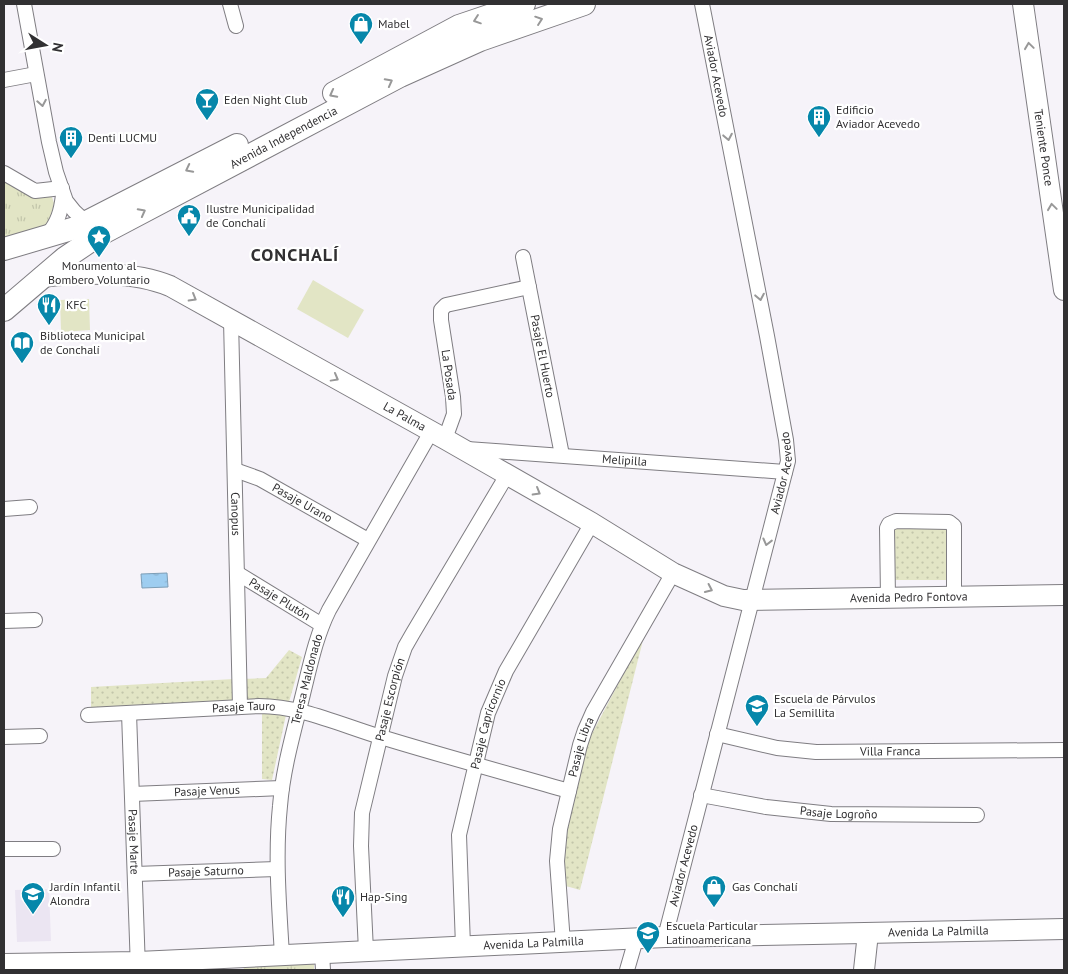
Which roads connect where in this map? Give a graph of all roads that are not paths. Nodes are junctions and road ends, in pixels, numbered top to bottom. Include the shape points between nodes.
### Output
1 (24, 4) edge
2 (230, 4) edge
3 (524, 4) edge
4 (584, 4) edge
5 (702, 4) edge
6 (1023, 4) edge
7 (236, 26) dead end
8 (36, 74) junction
9 (4, 80) edge
10 (4, 173) edge
11 (63, 192) junction
12 (93, 229) junction
13 (47, 236) junction
14 (4, 249) edge
15 (523, 257) dead end
16 (42, 277) junction
17 (529, 287) junction
18 (1064, 290) edge
19 (4, 310) edge
20 (231, 320) junction
21 (446, 440) junction
22 (562, 455) junction
23 (235, 470) junction
24 (785, 472) junction
25 (507, 475) junction
26 (30, 507) dead end
27 (4, 509) edge
28 (592, 523) junction
29 (368, 540) junction
30 (237, 573) junction
31 (674, 573) junction
32 (1064, 595) edge
33 (954, 597) junction
34 (888, 598) junction
35 (753, 599) junction
36 (36, 620) dead end
37 (4, 621) edge
38 (322, 624) junction
39 (240, 707) junction
40 (299, 711) junction
41 (129, 713) junction
42 (88, 715) dead end
43 (717, 734) junction
44 (40, 736) dead end
45 (380, 736) junction
46 (4, 737) edge
47 (1064, 750) edge
48 (476, 764) junction
49 (282, 788) junction
50 (569, 790) junction
51 (132, 794) junction
52 (701, 795) junction
53 (977, 815) dead end
54 (4, 849) edge
55 (53, 849) dead end
56 (277, 868) junction
57 (135, 874) junction
58 (1064, 929) edge
59 (868, 933) junction
60 (664, 937) junction
61 (636, 939) junction
62 (563, 943) junction
63 (463, 946) junction
64 (366, 951) junction
65 (282, 954) junction
66 (322, 962) edge
67 (4, 964) edge
68 (236, 964) edge
69 (138, 966) edge
70 (627, 970) edge
71 (864, 970) edge

1 - 8 street
2 - 7 street
3 -> 12 main road, Avenida Independencia via 459,26 264,131
12 -> 4 main road, Avenida Independencia via 400,76 480,40
5 -> 24 street, Aviador Acevedo via 786,440 788,461
18 -> 6 street, Teniente Ponce
8 - 9 street
8 -> 11 street
10 - 11 street via 35,191
11 - 12 street via 74,211
11 - 13 street via 60,215
12 - 13 main road, Avenida Independencia via 75,228
12 - 16 main road, Avenida Independencia
13 - 14 main road, Avenida Independencia
15 - 17 street, Pasaje El Huerto
16 - 19 main road, Avenida Independencia
16 -> 20 street, La Palma via 99,275 148,278 170,286
17 - 21 street, La Posada via 446,305 441,310 454,397 454,414
17 - 22 street, Pasaje El Huerto
20 -> 21 street, La Palma
20 - 23 street, Canopus
21 - 22 street, Melipilla
21 - 25 street, La Palma
21 - 29 street, Teresa Maldonado
22 - 24 street, Melipilla
23 - 29 street, Pasaje Urano via 260,480
23 - 30 street, Canopus
24 -> 35 street, Aviador Acevedo
25 -> 28 street, La Palma
25 - 45 street, Pasaje Escorpión via 405,647
26 - 27 street
28 - 31 street, La Palma
28 - 48 street, Pasaje Capricornio via 499,683
29 - 38 street, Teresa Maldonado
30 - 38 street, Pasaje Plutón
30 - 39 street, Canopus
31 -> 35 street, La Palma via 724,596
31 - 50 street, Pasaje Libra via 591,716
32 - 33 street, Avenida Pedro Fontova
33 - 34 street, Avenida Pedro Fontova
33 - 34 street via 954,526 949,522 896,522 886,528
34 - 35 street, Avenida Pedro Fontova
35 - 43 street, Aviador Acevedo
36 - 37 street
38 - 40 street, Teresa Maldonado
39 - 40 street, Pasaje Tauro via 272,706
39 - 41 street, Pasaje Tauro
40 - 45 street, Pasaje Tauro
40 - 49 street, Teresa Maldonado
41 - 42 street, Pasaje Tauro
41 - 51 street, Pasaje Marte
43 - 47 street, Villa Franca via 777,748 816,752
43 - 52 street, Aviador Acevedo
44 - 46 street
45 - 48 street, Pasaje Tauro
45 - 64 street, Pasaje Escorpión via 361,824
48 - 50 street, Pasaje Tauro
48 - 63 street, Pasaje Capricornio via 460,835
49 - 51 street, Pasaje Venus
49 - 56 street, Teresa Maldonado
50 - 62 street, Pasaje Libra via 558,838 557,861
51 - 57 street, Pasaje Marte
52 - 53 street, Pasaje Logroño via 831,814
52 - 60 street, Aviador Acevedo
54 - 55 street
56 - 57 street, Pasaje Saturno
56 - 65 street, Teresa Maldonado
57 - 69 street, Pasaje Marte
58 - 59 street, Avenida La Palmilla
59 - 60 street, Avenida La Palmilla
59 - 71 street
60 - 61 street, Avenida La Palmilla
61 - 62 street, Avenida La Palmilla
61 - 70 street
62 - 63 street, Avenida La Palmilla
63 - 64 street, Avenida La Palmilla
64 - 66 street, Avenida La Palmilla
65 - 66 street, Avenida La Palmilla
65 - 68 street, Avenida La Palmilla
67 - 69 street, Avenida La Palmilla
68 - 69 street, Avenida La Palmilla

